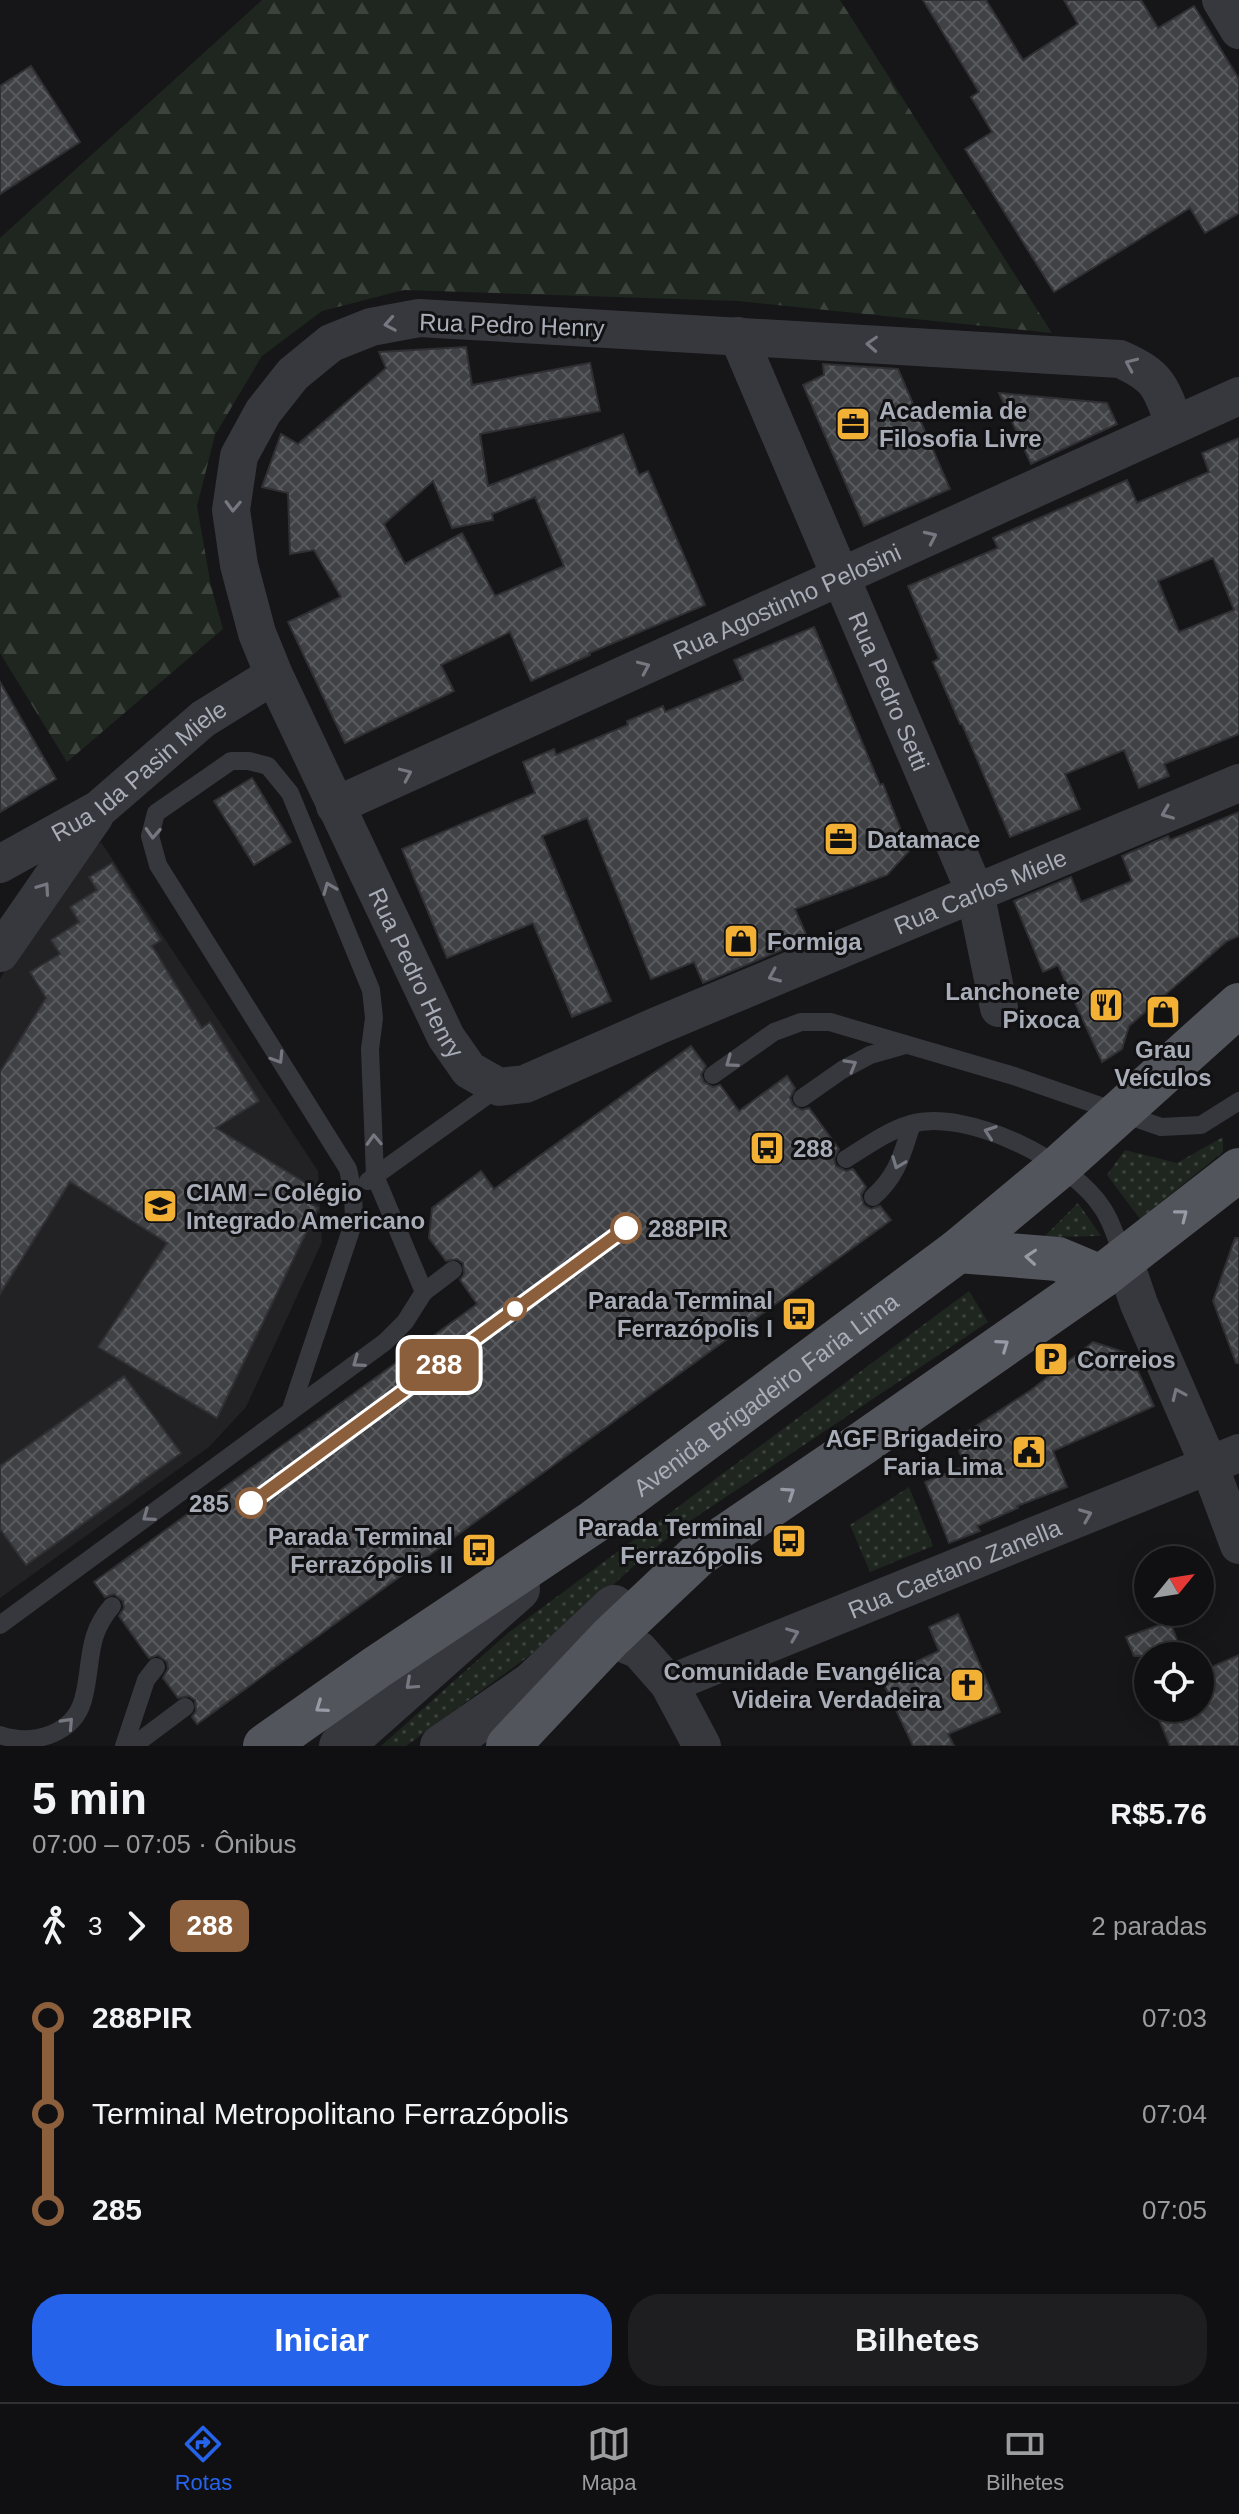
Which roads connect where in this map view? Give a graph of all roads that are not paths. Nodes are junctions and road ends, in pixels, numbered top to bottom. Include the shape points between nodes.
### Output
1 (1221, 0) edge
2 (1239, 30) edge
3 (738, 336) junction
4 (1239, 396) edge
5 (1174, 424) junction
6 (842, 578) junction
7 (274, 675) junction
8 (1239, 783) edge
9 (335, 806) junction
10 (99, 809) junction
11 (0, 864) edge
12 (975, 892) junction
13 (0, 953) edge
14 (1239, 1005) edge
15 (999, 1008) dead end
16 (907, 1045) junction
17 (713, 1075) dead end
18 (499, 1087) junction
19 (802, 1098) dead end
20 (1239, 1101) edge
21 (1119, 1113) junction
22 (912, 1124) junction
23 (846, 1159) dead end
24 (1060, 1166) junction
25 (1239, 1170) edge
26 (375, 1176) junction
27 (353, 1192) junction
28 (873, 1197) dead end
29 (958, 1251) junction
30 (1113, 1268) junction
31 (453, 1270) dead end
32 (424, 1292) junction
33 (290, 1412) junction
34 (1224, 1459) edge
35 (595, 1521) junction
36 (1239, 1545) edge
37 (680, 1570) junction
38 (112, 1606) dead end
39 (0, 1625) edge
40 (610, 1638) junction
41 (156, 1667) dead end
42 (669, 1684) junction
43 (185, 1707) dead end
44 (0, 1735) edge
45 (124, 1746) edge
46 (133, 1746) edge
47 (265, 1746) edge
48 (341, 1746) edge
49 (442, 1746) edge
50 (508, 1746) edge
51 (702, 1746) edge

1 - 2 street
5 -> 3 street, Rua Pedro Henry via 1164,393 1144,370 1120,359
3 - 6 street, Rua Pedro Setti
3 -> 7 street, Rua Pedro Henry via 419,318 371,327 331,343 293,374 263,412 239,456 231,510 239,565
4 - 5 street, Rua Agostinho Pelosini
6 -> 5 street, Rua Agostinho Pelosini
9 -> 6 street, Rua Agostinho Pelosini
6 - 12 street, Rua Pedro Setti
7 - 9 street, Rua Pedro Henry
7 - 10 street, Rua Ida Pasin Miele via 203,719
8 -> 12 street, Rua Carlos Miele
9 - 18 street, Rua Pedro Henry via 446,1037 469,1070
10 - 11 street, Rua Ida Pasin Miele
13 -> 10 street
12 - 15 street, Rua Pedro Setti
12 -> 18 street, Rua Carlos Miele via 525,1084
14 - 21 main road, Avenida Brigadeiro Faria Lima
16 -> 17 lane via 830,1022 801,1022 774,1032
19 -> 16 lane via 870,1055
16 - 21 lane
18 - 26 lane
20 - 21 lane via 1201,1125 1184,1127 1161,1127
21 - 24 main road, Avenida Brigadeiro Faria Lima
22 - 23 lane
24 -> 22 lane via 996,1133 962,1123
22 -> 28 lane via 896,1172
24 - 29 main road, Avenida Brigadeiro Faria Lima
24 - 30 lane via 1103,1209
30 -> 25 main road
26 - 27 lane
26 -> 27 lane via 371,990 290,793 268,766 231,761 156,813 150,836 158,865 348,1169
26 - 32 lane
27 - 33 lane via 354,1221
30 -> 29 main road
29 - 35 main road, Avenida Brigadeiro Faria Lima
34 -> 30 street via 1139,1304
37 -> 30 main road
31 - 32 lane
32 -> 33 lane via 385,1342
33 -> 39 lane
34 - 36 street
42 -> 34 street, Rua Caetano Zanella
35 -> 47 main road, Avenida Brigadeiro Faria Lima
35 -> 48 street
37 - 40 main road
37 - 49 street via 614,1607 532,1684
44 -> 38 lane via 10,1742 45,1742 77,1716 95,1632
40 - 42 street via 639,1650
40 - 50 main road
41 - 45 lane via 146,1680
42 - 51 street
43 - 46 lane

